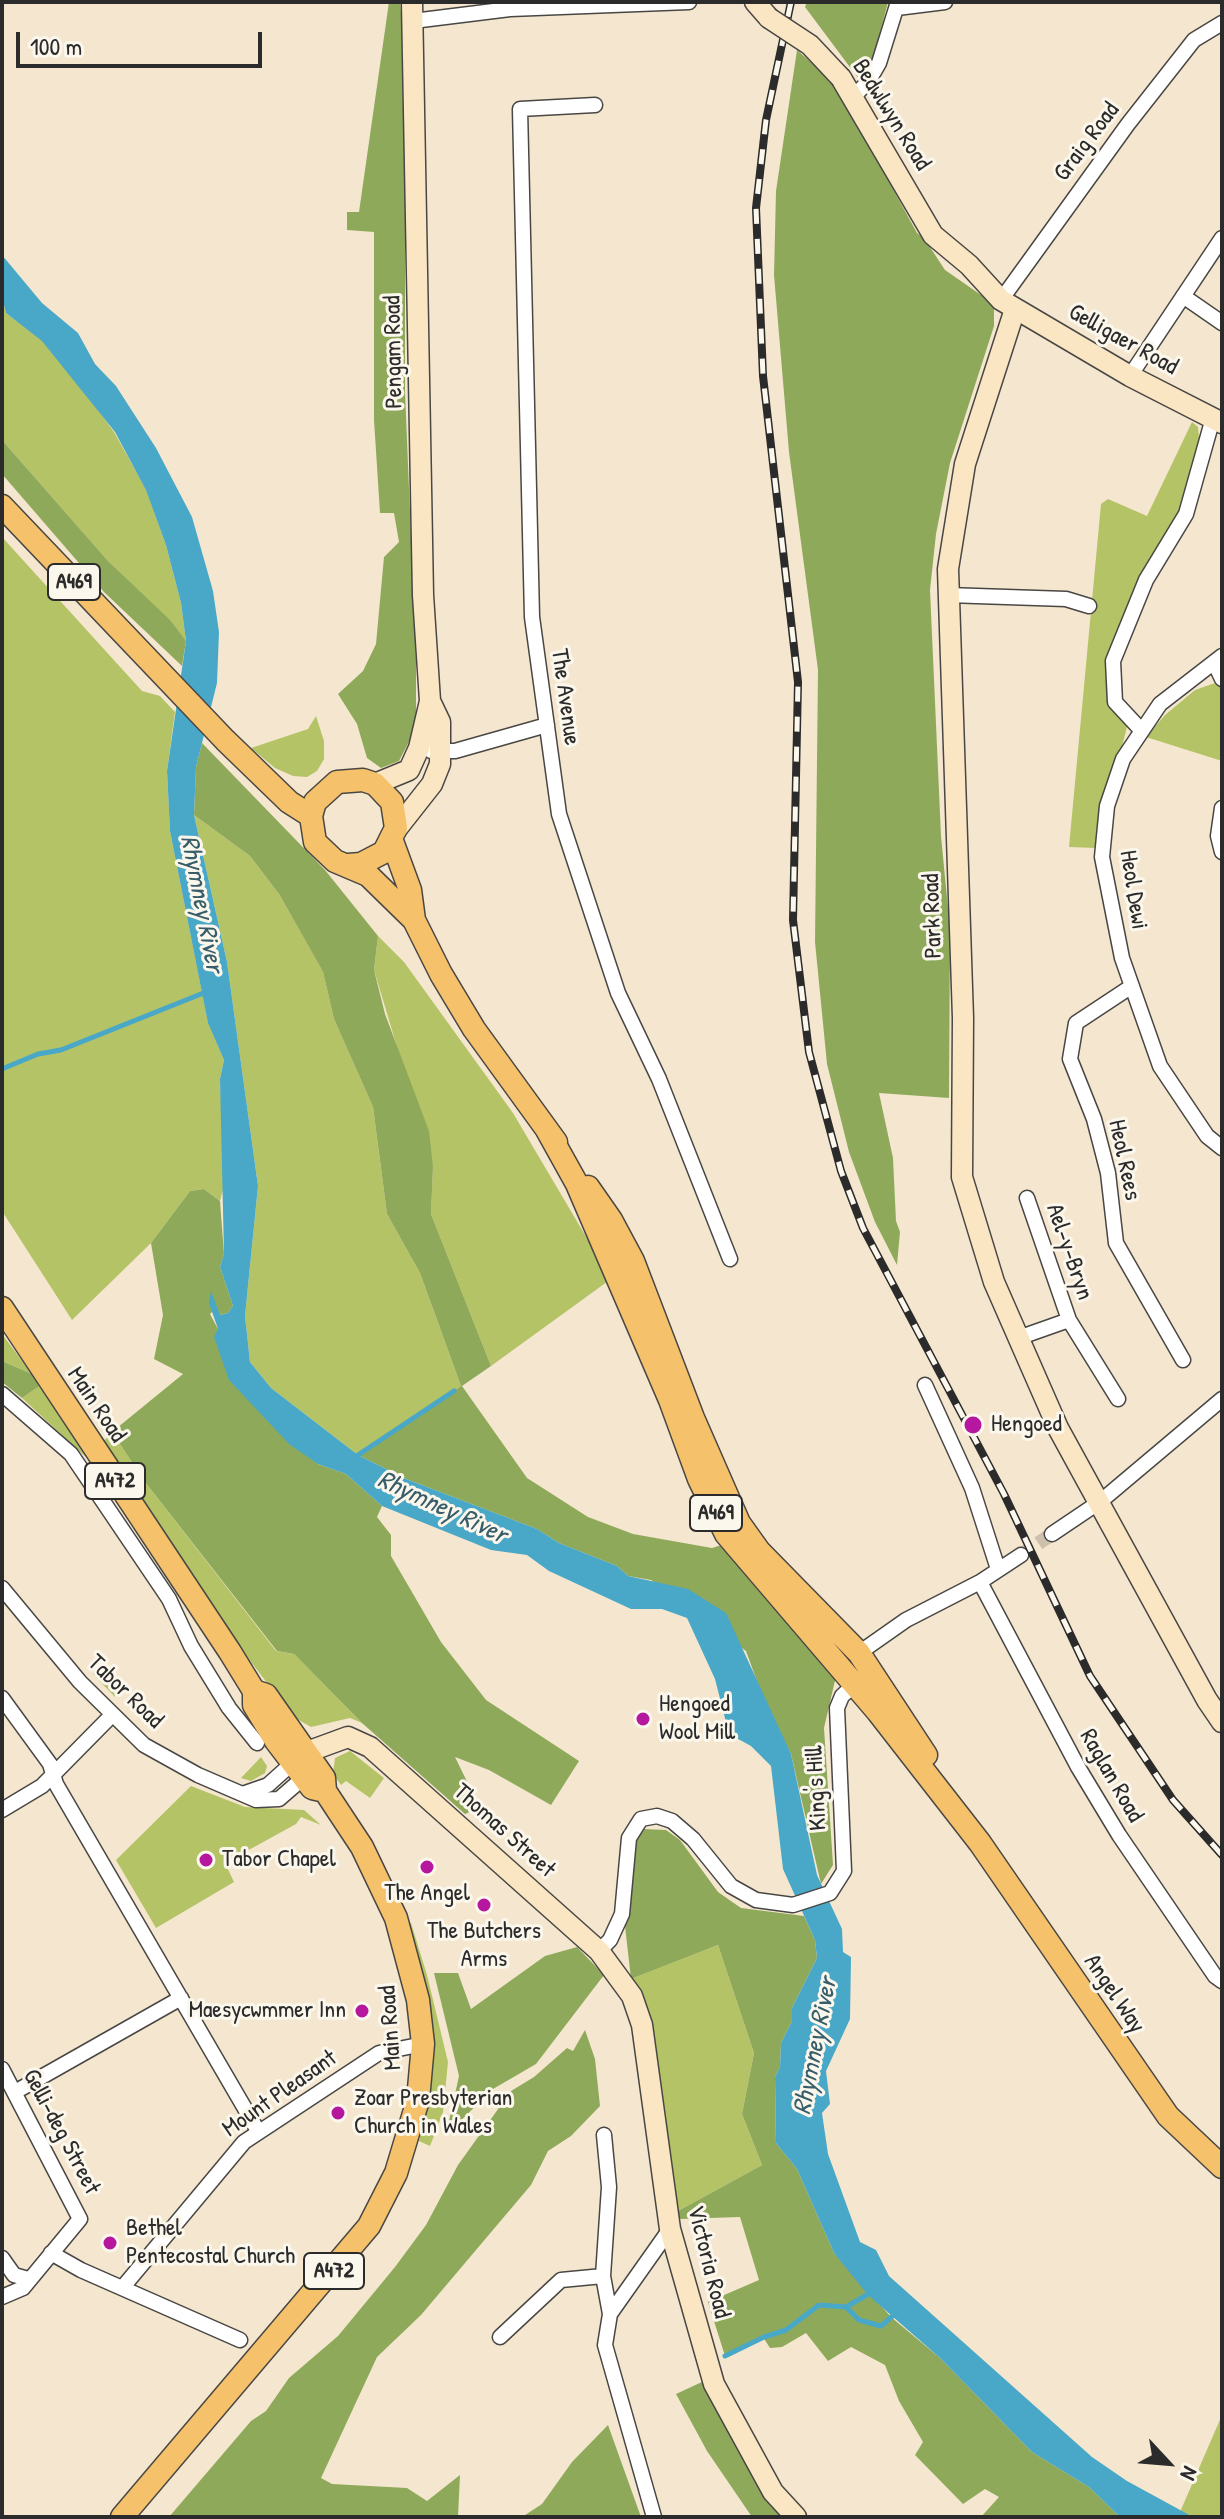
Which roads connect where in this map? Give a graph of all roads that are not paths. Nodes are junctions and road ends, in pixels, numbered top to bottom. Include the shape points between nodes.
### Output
1 (689, 2) edge
2 (755, 2) edge
3 (945, 2) edge
4 (645, 3) edge
5 (898, 5) edge
6 (412, 11) edge
7 (1222, 23) edge
8 (854, 96) junction
9 (595, 105) dead end
10 (1222, 238) edge
11 (1183, 296) junction
12 (1008, 305) junction
13 (1222, 323) edge
14 (1130, 376) junction
15 (1217, 420) edge
16 (2, 506) edge
17 (947, 595) junction
18 (1089, 606) dead end
19 (1218, 659) edge
20 (1222, 679) edge
21 (430, 701) junction
22 (547, 725) junction
23 (1142, 731) junction
24 (441, 752) junction
25 (416, 756) junction
26 (375, 784) junction
27 (1222, 808) edge
28 (311, 816) junction
29 (394, 836) junction
30 (1222, 852) edge
31 (348, 865) junction
32 (414, 920) junction
33 (1132, 986) junction
34 (547, 1130) junction
35 (1222, 1148) edge
36 (1027, 1198) dead end
37 (730, 1259) dead end
38 (2, 1308) edge
39 (1069, 1320) junction
40 (1018, 1338) junction
41 (1183, 1360) dead end
42 (925, 1385) dead end
43 (2, 1394) edge
44 (1118, 1399) dead end
45 (1222, 1399) edge
46 (1101, 1501) junction
47 (1052, 1534) tunnel mouth
48 (1021, 1555) tunnel mouth
49 (998, 1569) junction
50 (980, 1582) junction
51 (2, 1588) edge
52 (859, 1653) junction
53 (248, 1681) junction
54 (855, 1684) junction
55 (217, 1688) junction
56 (1214, 1697) edge
57 (2, 1698) edge
58 (112, 1715) junction
59 (1222, 1722) edge
60 (257, 1743) dead end
61 (309, 1761) junction
62 (53, 1774) junction
63 (2, 1810) edge
64 (976, 1839) junction
65 (599, 1951) junction
66 (1222, 1981) edge
67 (632, 1996) joint
68 (181, 1998) junction
69 (423, 2044) junction
70 (2, 2069) edge
71 (15, 2092) junction
72 (258, 2131) junction
73 (604, 2135) dead end
74 (1222, 2167) edge
75 (670, 2229) junction
76 (51, 2253) junction
77 (2, 2258) edge
78 (603, 2276) junction
79 (28, 2279) junction
80 (123, 2287) junction
81 (2, 2297) edge
82 (610, 2314) junction
83 (500, 2337) dead end
84 (240, 2340) dead end
85 (122, 2517) edge
86 (654, 2517) edge
87 (796, 2517) edge

1 - 4 street
2 - 8 street, Bedwlwyn Road, bridge via 810,45
3 - 5 street
4 - 6 street
5 - 8 street via 879,63
6 - 21 street, Pengam Road via 423,595
7 - 12 street, Graig Road via 1194,40 1175,64
8 - 12 street, Bedwlwyn Road via 933,235
9 - 22 street, The Avenue via 520,109 532,617
10 - 11 street
11 - 13 street
11 - 14 street
12 - 14 street, Gelligaer Road
12 - 17 street, Park Road via 965,464
14 - 15 street, Gelligaer Road
15 - 23 street via 1186,514 1146,580 1113,661 1115,702
16 - 28 main road, A469 via 225,740 289,802
17 - 18 street via 1066,599
17 - 40 street, Park Road via 963,1018 962,1177 994,1282
19 - 20 street
19 - 23 street, Heol Dewi via 1160,704
21 - 24 street, Pengam Road via 440,722
21 - 25 street, Pengam Road
22 - 24 street
22 - 37 street, The Avenue via 559,814 618,993 659,1079
23 - 33 street, Heol Dewi via 1123,759 1107,806 1102,857
24 - 25 street
24 - 29 street, Pengam Road via 432,784
25 - 26 street via 409,770
26 - 28 main road via 337,782 315,802
26 - 29 main road, A469 via 392,802
27 - 30 street
28 - 31 main road, A469 via 315,842
29 - 31 main road via 374,859
29 - 32 main road, A469
31 - 32 main road, A469 via 379,883
32 - 34 main road, A469 via 474,1029
33 - 35 street, Heol Dewi via 1160,1066 1207,1136
33 - 41 street, Heol Rees via 1076,1023 1070,1059 1108,1173 1116,1243
34 - 52 main road, A469 via 611,1220 633,1261 739,1523 780,1574
34 - 54 main road, A469 via 577,1184 726,1534
36 - 39 street, Ael-y-Bryn
38 - 53 main road, Main Road / A472
39 - 40 street, Ael-y-Bryn
39 - 44 street, Ael-y-Bryn
40 - 46 street, Park Road via 1058,1428
42 - 49 street via 972,1488
43 - 55 street, Main Road via 79,1465 169,1599
45 - 46 street
46 - 47 street
46 - 56 street, Park Road
48 - 49 street
49 - 50 street
50 - 52 street via 906,1620
50 - 66 street, Raglan Road via 1119,1835
51 - 58 street, Tabor Road
52 - 64 main road, A469
53 - 55 street
53 - 61 main road, Main Road / A472 via 266,1695
54 - 64 main road, A469
54 - 65 street, King's Hill via 837,1708 844,1871 830,1893 793,1905 756,1900 731,1886 672,1821 657,1816 641,1819 629,1838 622,1914
55 - 60 street, Main Road
56 - 59 street, Park Road
57 - 62 street
58 - 61 street, Tabor Road via 144,1745 256,1800 279,1799
58 - 62 street
61 - 65 street, Thomas Street via 348,1737 370,1747
61 - 69 main road, Main Road / A472 via 324,1778 325,1791 362,1847 396,1918 412,1970
62 - 63 street
62 - 68 street
64 - 74 main road, Angel Way / A469 via 1168,2116
65 - 67 street, Thomas Street
67 - 75 street, Victoria Road via 642,2025
68 - 71 street
68 - 72 street
69 - 72 street, Mount Pleasant via 379,2053
69 - 85 main road, Main Road / A472 via 409,2138 369,2226
70 - 71 street, Gelli-deg Street
71 - 76 street, Gelli-deg Street via 80,2212 77,2224
72 - 80 street, Mount Pleasant via 232,2152
73 - 78 street via 609,2187
75 - 82 street
75 - 87 street, Victoria Road via 714,2384 773,2492
76 - 79 street
76 - 80 street
77 - 79 street via 14,2275
78 - 82 street
78 - 83 street via 561,2280
79 - 81 street via 23,2288
80 - 84 street
82 - 86 street via 605,2345

